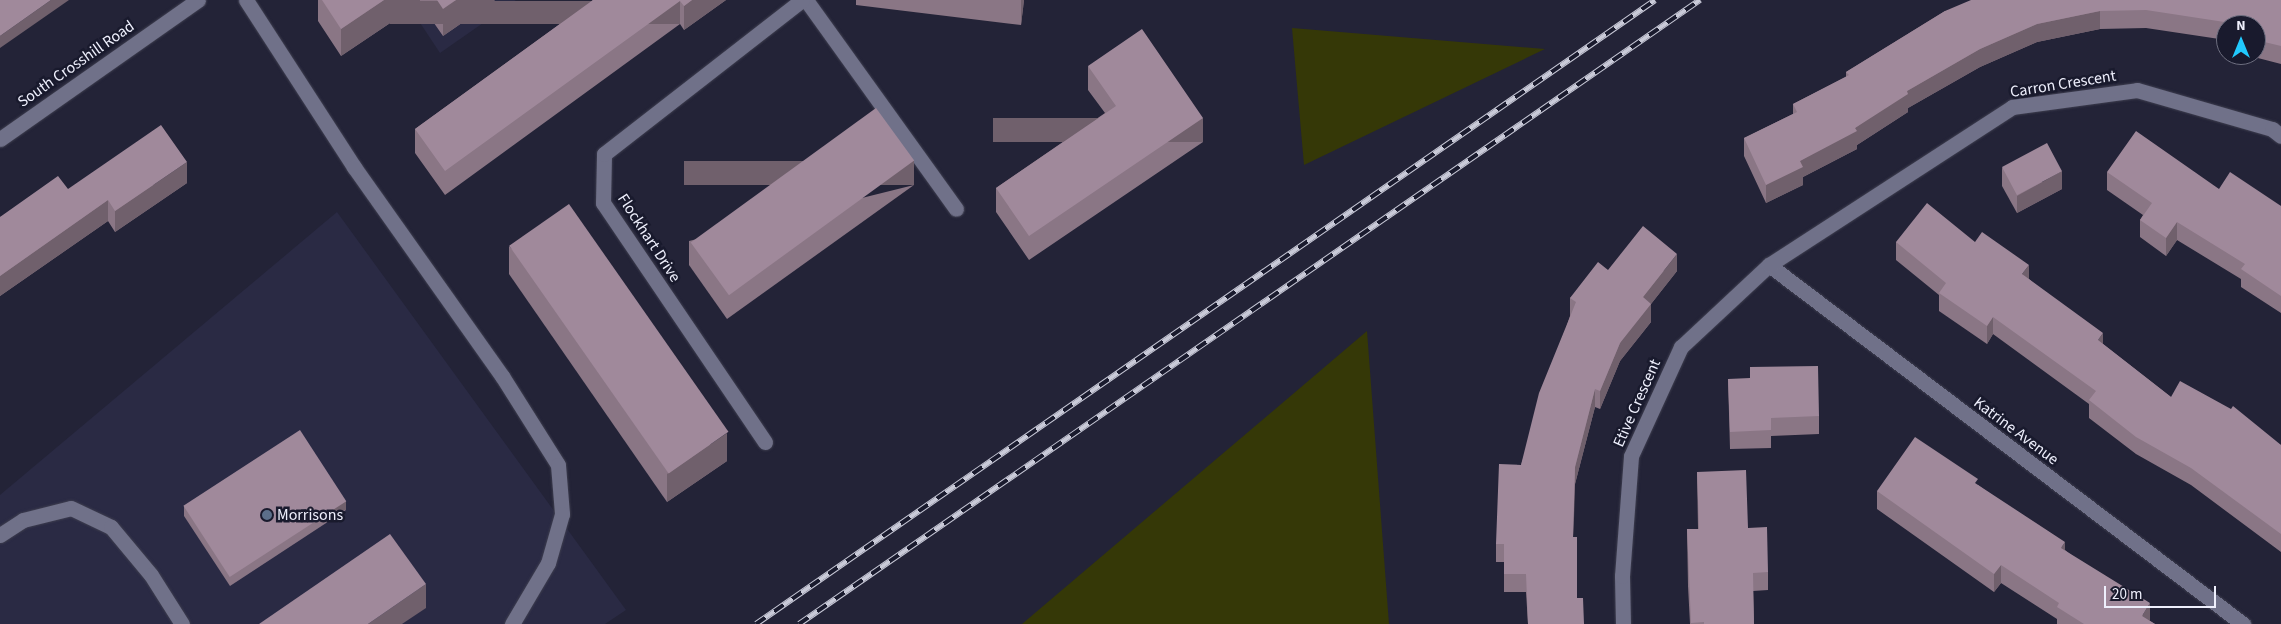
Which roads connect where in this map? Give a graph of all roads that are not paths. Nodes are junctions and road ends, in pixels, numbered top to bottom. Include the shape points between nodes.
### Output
1 (198, 0) edge
2 (246, 0) edge
3 (804, 0) edge
4 (2281, 136) edge
5 (0, 139) edge
6 (956, 209) dead end
7 (1769, 265) junction
8 (765, 442) dead end
9 (0, 535) edge
10 (182, 624) edge
11 (512, 624) edge
12 (1623, 624) edge
13 (2243, 624) edge

1 - 5 street, South Crosshill Road
2 - 11 street via 354,167 502,376 558,465 562,514 548,563
3 - 6 street, Flockhart Drive
3 - 8 street, Flockhart Drive via 604,154 603,203
4 - 7 street, Carron Crescent via 2272,129 2137,90 2012,106
7 - 12 street, Etive Crescent via 1681,347 1632,456 1622,576
7 - 13 street, Katrine Avenue
9 - 10 street via 23,520 70,508 111,527 151,575

